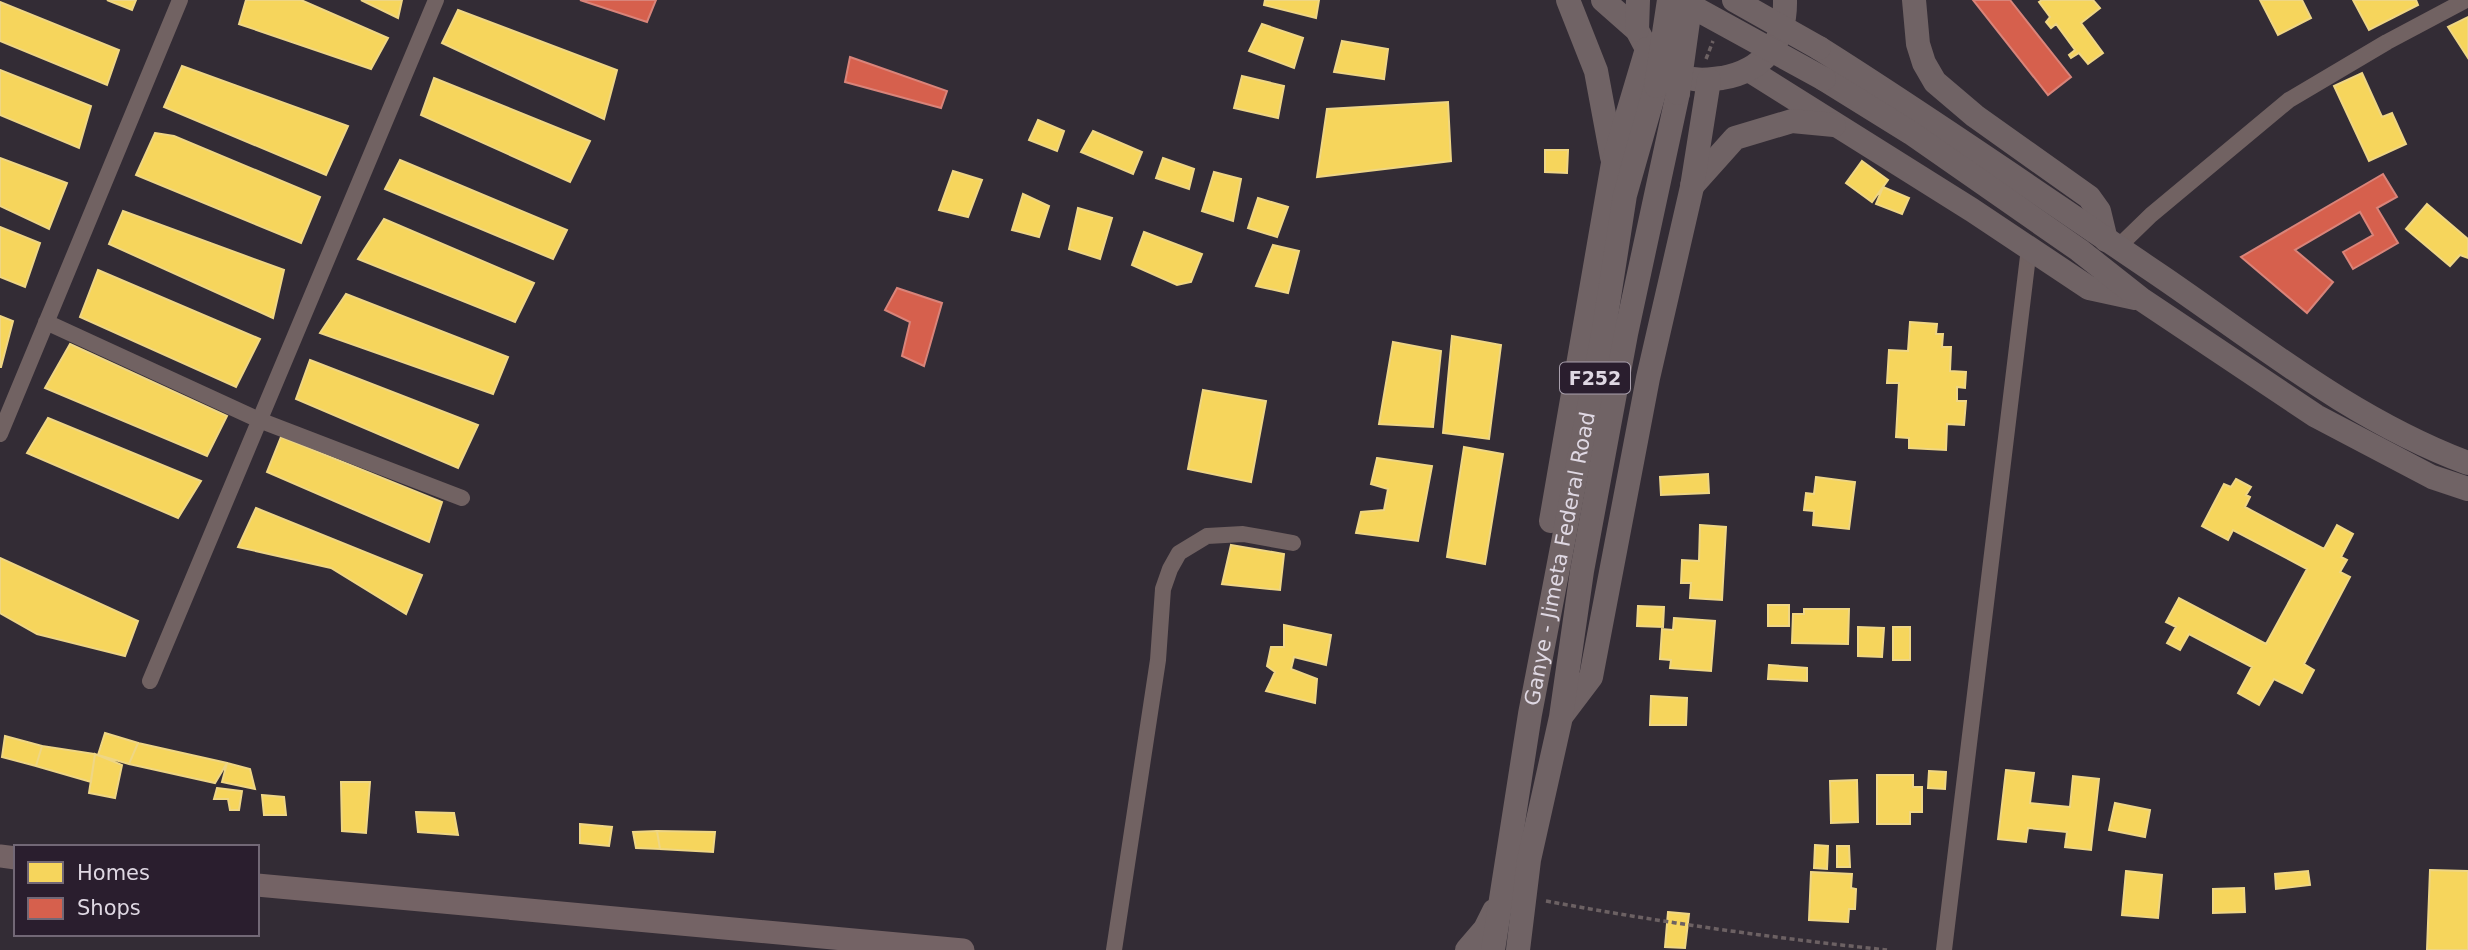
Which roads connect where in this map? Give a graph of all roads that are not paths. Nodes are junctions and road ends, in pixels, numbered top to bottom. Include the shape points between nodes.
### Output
1 (180, 0) edge
2 (436, 0) edge
3 (1568, 0) edge
4 (1602, 0) edge
5 (1638, 0) edge
6 (1669, 0) edge
7 (1680, 0) edge
8 (1691, 0) edge
9 (1734, 0) edge
10 (1785, 0) edge
11 (1914, 0) edge
12 (2466, 0) edge
13 (1642, 39) junction
14 (1749, 70) junction
15 (1709, 80) junction
16 (1667, 90) junction
17 (1840, 126) junction
18 (1613, 163) junction
19 (1692, 187) junction
20 (2111, 244) junction
21 (2029, 248) junction
22 (2141, 299) junction
23 (46, 322) junction
24 (259, 420) junction
25 (0, 434) edge
26 (2468, 463) edge
27 (2468, 489) edge
28 (462, 498) dead end
29 (1293, 543) dead end
30 (150, 681) dead end
31 (1530, 714) junction
32 (1561, 717) junction
33 (259, 885) edge
34 (1512, 899) junction
35 (909, 948) edge
36 (963, 950) edge
37 (1114, 950) edge
38 (1467, 950) edge
39 (1493, 950) edge
40 (1518, 950) edge
41 (1944, 950) edge

1 - 23 street
2 - 24 street
3 - 18 main road via 1596,71
4 - 13 main road
5 - 13 main road
6 - 16 main road, bridge
7 - 22 main road, bridge via 1824,79 1933,148 2080,250
8 - 16 main road, bridge
9 - 20 main road, bridge via 1925,115
10 - 14 main road via 1775,43
11 - 20 main road via 1918,44 1935,82 2089,197
12 - 20 street via 2288,100
13 - 15 main road via 1661,64 1678,75
13 - 18 main road
14 - 15 main road
14 - 17 main road
15 - 19 main road
16 - 31 main road, Ganye - Jimeta Federal Road / F252 via 1625,195 1604,330
16 - 32 main road, Ganye - Jimeta Federal Road / F252
17 - 19 main road via 1791,121 1735,138
17 - 21 main road
18 - 31 main road via 1529,653
19 - 32 main road via 1648,378 1591,677
20 - 26 main road via 2311,382 2439,453
21 - 22 main road via 2089,288
21 - 41 street
22 - 27 main road via 2316,416 2432,477
23 - 24 street
23 - 25 street
24 - 28 street
24 - 30 street
29 - 37 street via 1243,534 1207,536 1179,552 1170,569 1163,589 1158,660
31 - 34 main road, Ganye - Jimeta Federal Road / F252
32 - 34 main road, Ganye - Jimeta Federal Road / F252 via 1529,860
33 - 35 main road
34 - 38 main road
34 - 39 main road, Ganye - Jimeta Federal Road / F252
34 - 40 main road, Ganye - Jimeta Federal Road / F252
35 - 36 main road

